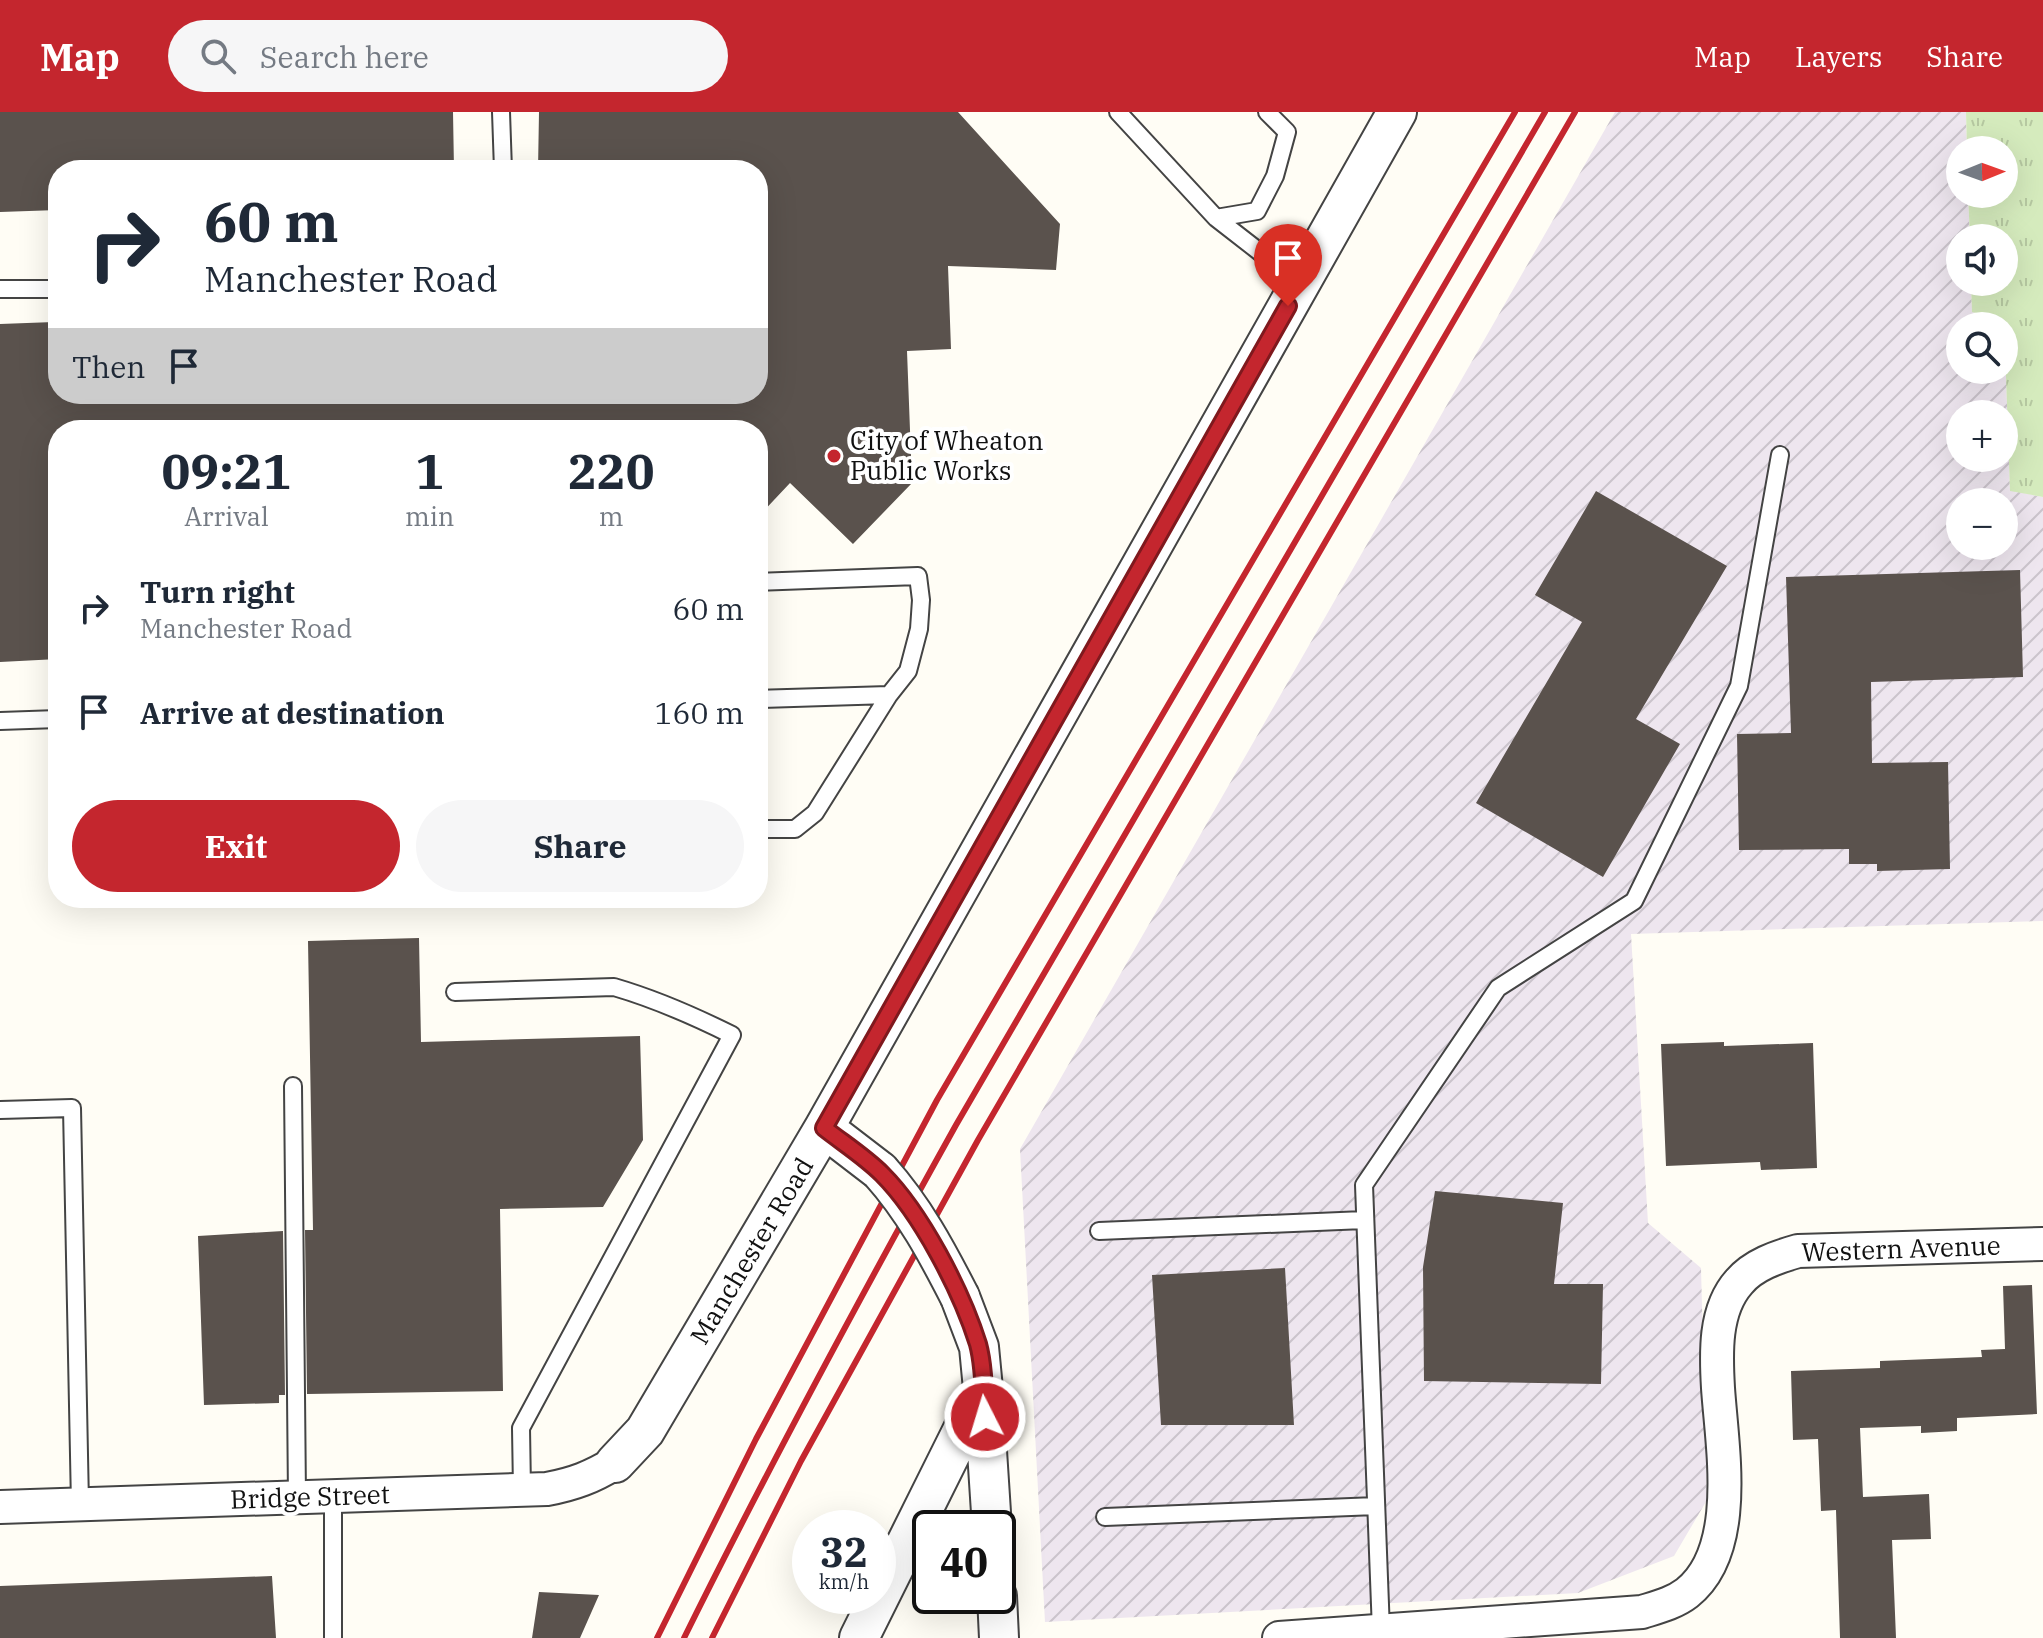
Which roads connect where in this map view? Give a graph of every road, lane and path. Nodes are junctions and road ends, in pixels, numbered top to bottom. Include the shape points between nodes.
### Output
1 (501, 112) edge
2 (1118, 112) edge
3 (1267, 112) edge
4 (1397, 112) edge
5 (503, 160) edge
6 (1216, 218) junction
7 (1303, 279) junction
8 (0, 289) edge
9 (48, 289) edge
10 (1780, 455) dead end
11 (768, 582) edge
12 (889, 695) junction
13 (768, 699) edge
14 (48, 719) edge
15 (0, 721) edge
16 (768, 829) edge
17 (455, 992) dead end
18 (293, 1086) dead end
19 (0, 1110) edge
20 (824, 1128) junction
21 (1364, 1220) junction
22 (1099, 1231) dead end
23 (2043, 1244) edge
24 (983, 1389) junction
25 (615, 1463) joint
26 (522, 1490) junction
27 (333, 1496) junction
28 (297, 1497) junction
29 (80, 1504) junction
30 (1376, 1506) junction
31 (0, 1507) edge
32 (991, 1510) edge
33 (1105, 1517) dead end
34 (998, 1614) edge
35 (1381, 1631) junction
36 (333, 1638) edge
37 (859, 1638) edge
38 (999, 1638) edge
39 (1279, 1638) edge

1 - 5 lane
2 - 6 lane
3 - 6 lane via 1287,132 1275,176 1257,211
4 - 7 street, Manchester Road
6 - 7 lane
7 - 20 street, Manchester Road
8 - 9 lane
10 - 21 lane via 1739,686 1634,901 1498,988 1364,1185
11 - 12 lane via 918,576 919,629 908,671
12 - 13 lane
12 - 16 lane via 815,813 795,829
14 - 15 lane
17 - 26 lane via 614,987 732,1035 521,1428
18 - 28 lane
19 - 29 lane via 72,1108
20 - 24 street, bridge via 880,1171 933,1245 979,1347
20 - 25 street, Manchester Road via 645,1431
21 - 22 lane
21 - 30 lane
23 - 35 street, Western Avenue via 1798,1251 1774,1257 1739,1282 1719,1324 1721,1528 1705,1574 1687,1593 1642,1612
24 - 32 street
24 - 37 street
25 - 26 street, Bridge Street via 574,1484
26 - 27 street, Bridge Street
27 - 28 street, Bridge Street
27 - 36 lane
28 - 29 street, Bridge Street
29 - 31 street, Bridge Street
30 - 33 lane
30 - 35 lane
34 - 38 street
35 - 39 street, Western Avenue

